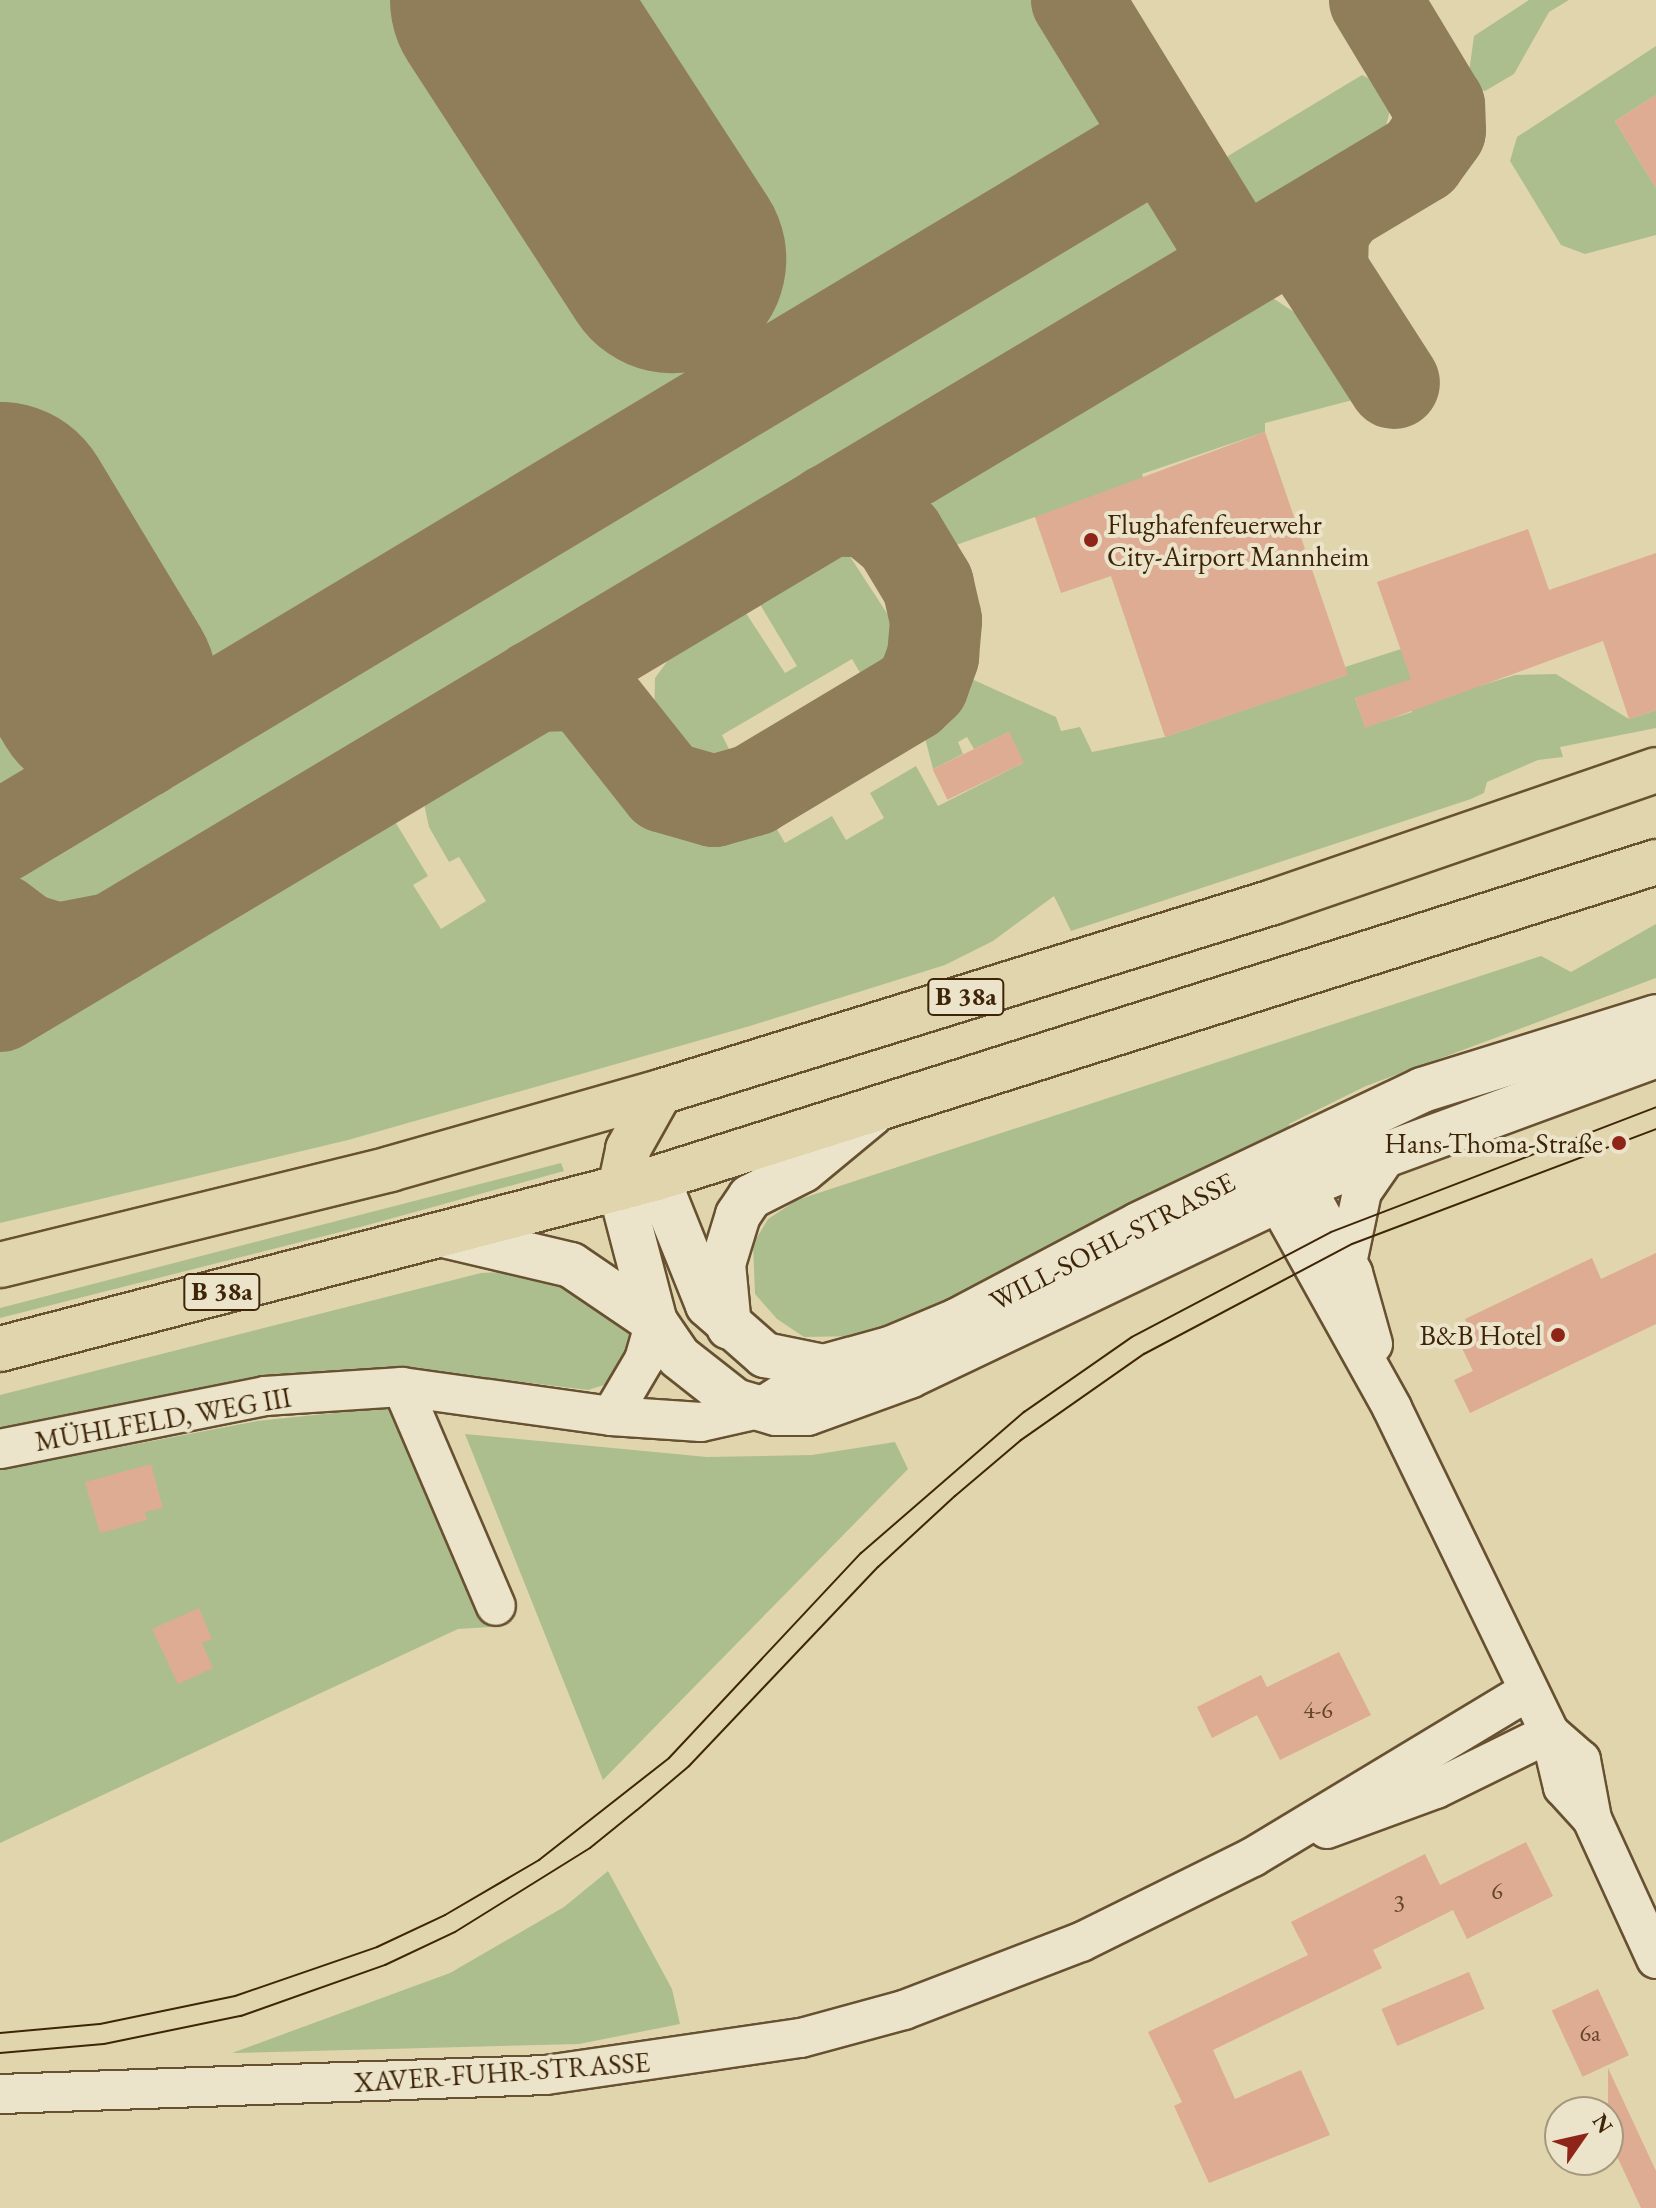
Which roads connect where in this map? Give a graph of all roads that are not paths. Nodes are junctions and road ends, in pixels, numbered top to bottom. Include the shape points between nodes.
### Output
1 (1656, 770) edge
2 (1648, 865) edge
3 (1656, 1017) edge
4 (1656, 1055) edge
5 (660, 1092) junction
6 (872, 1113) junction
7 (574, 1117) junction
8 (1391, 1150) junction
9 (1275, 1158) junction
10 (635, 1171) junction
11 (1292, 1194) junction
12 (444, 1235) junction
13 (1347, 1263) junction
14 (0, 1265) edge
15 (655, 1322) junction
16 (729, 1327) junction
17 (0, 1349) edge
18 (824, 1367) junction
19 (402, 1387) junction
20 (1392, 1408) junction
21 (758, 1409) junction
22 (611, 1416) junction
23 (0, 1449) edge
24 (496, 1606) dead end
25 (1528, 1691) junction
26 (1550, 1733) junction
27 (1253, 1857) junction
28 (1656, 1959) edge
29 (0, 2094) edge

1 - 5 main road, B 38a via 1273,902
2 - 6 main road, B 38a
3 - 9 main road, WILL-SOHL-STRASSE via 1422,1090
4 - 8 main road, WILL-SOHL-STRASSE
5 - 7 main road, B 38a
5 - 10 main road
6 - 10 main road, B 38a
6 - 16 main road via 803,1170 750,1197 738,1215 723,1264
7 - 10 main road
7 - 14 main road, B 38a
8 - 11 main road, WILL-SOHL-STRASSE
8 - 13 street via 1362,1192
9 - 11 street
9 - 18 main road, WILL-SOHL-STRASSE via 957,1321 890,1349
10 - 12 main road, B 38a
10 - 15 main road
10 - 16 main road, WILL-SOHL-STRASSE via 670,1201 690,1272
11 - 13 street
11 - 20 street
11 - 21 main road, WILL-SOHL-STRASSE via 845,1404 807,1413
12 - 15 main road via 571,1265
12 - 17 main road, B 38a
13 - 20 street
15 - 21 main road, WILL-SOHL-STRASSE via 711,1387
15 - 22 street via 644,1360
16 - 18 main road, WILL-SOHL-STRASSE via 774,1359
18 - 21 street, MÜHLFELD, WEG III
19 - 22 street, MÜHLFELD, WEG III
19 - 23 street, MÜHLFELD, WEG III via 265,1396
19 - 24 street
20 - 25 street
21 - 22 street, MÜHLFELD, WEG III via 701,1422
25 - 26 street
25 - 27 street, XAVER-FUHR-STRASSE
26 - 27 street, XAVER-FUHR-STRASSE via 1436,1789
26 - 28 street via 1563,1787 1592,1819
27 - 29 street, XAVER-FUHR-STRASSE via 1081,1942 988,1980 904,2010 734,2051 546,2075

